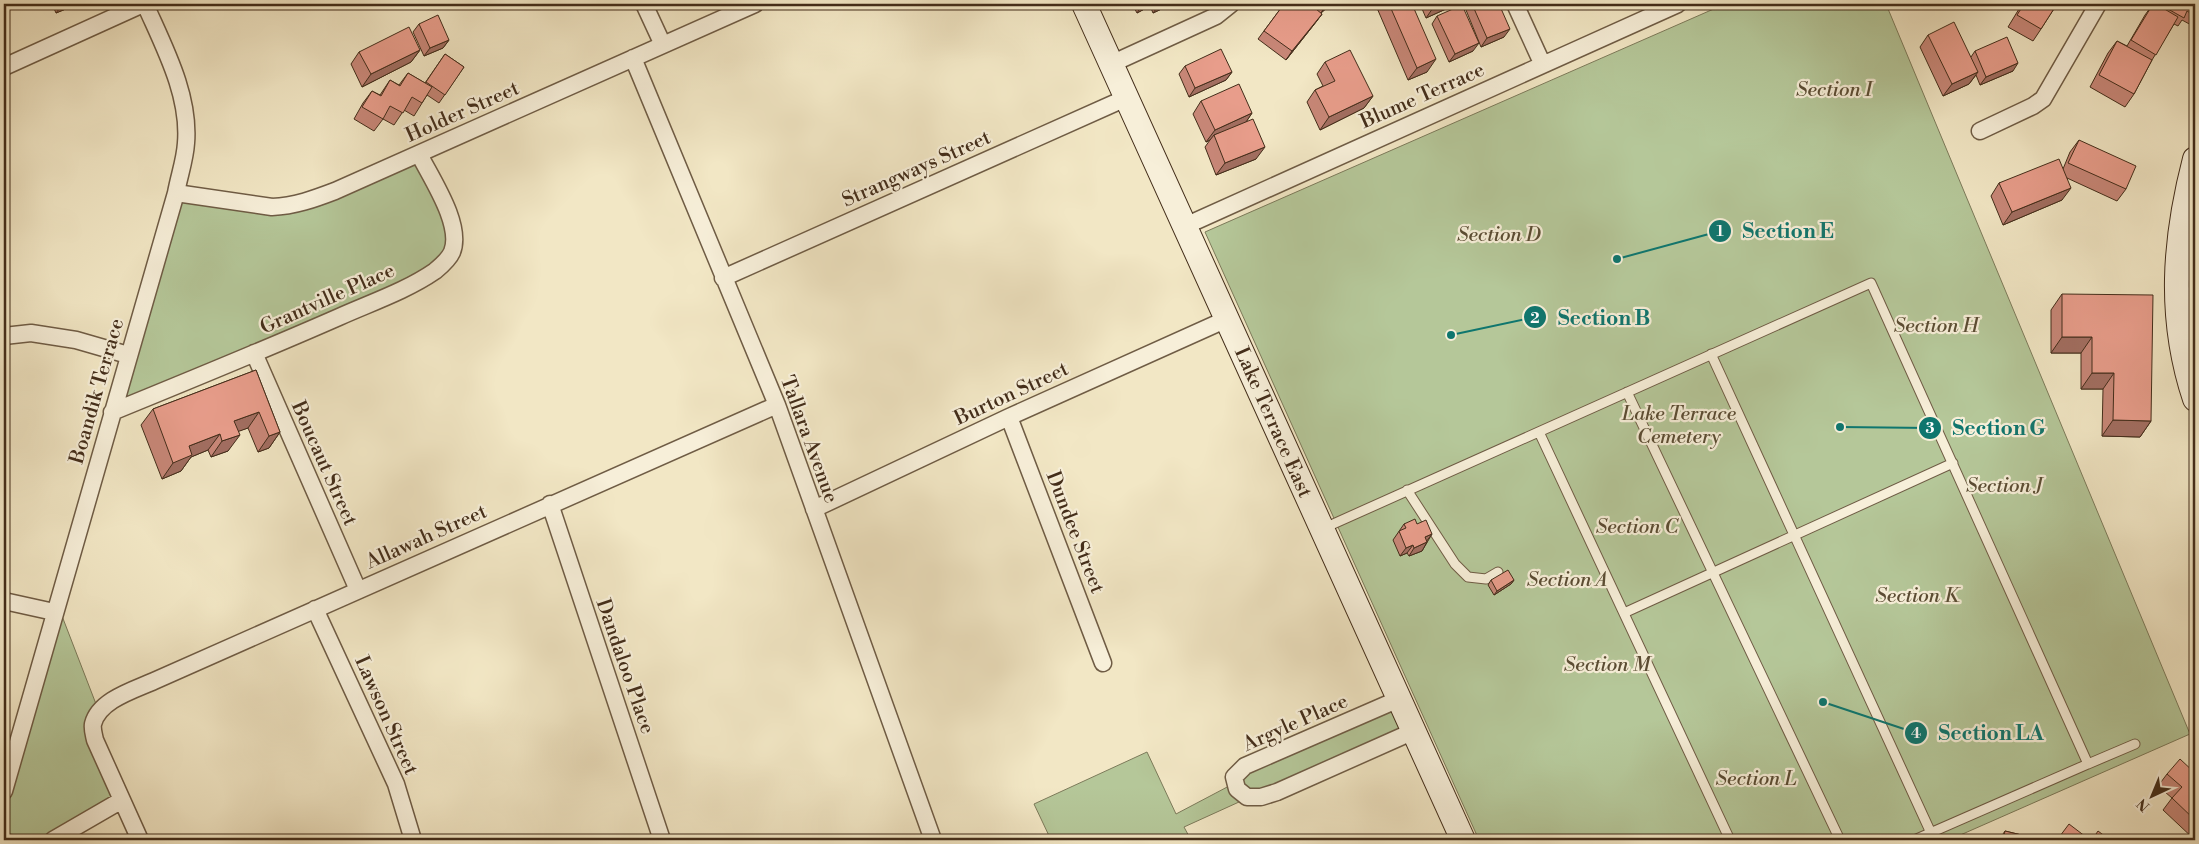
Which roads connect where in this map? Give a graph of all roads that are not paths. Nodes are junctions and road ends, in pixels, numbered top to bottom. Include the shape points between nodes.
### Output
1 (144, 4) edge
2 (644, 4) edge
3 (755, 4) edge
4 (1084, 4) edge
5 (1231, 4) edge
6 (1515, 4) edge
7 (1678, 4) edge
8 (2098, 4) edge
9 (663, 45) junction
10 (633, 58) junction
11 (1111, 64) junction
12 (1542, 64) junction
13 (4, 68) edge
14 (1126, 98) junction
15 (1980, 131) dead end
16 (419, 154) junction
17 (2195, 159) edge
18 (176, 192) junction
19 (1185, 226) junction
20 (723, 278) junction
21 (1227, 319) junction
22 (4, 336) edge
23 (254, 353) junction
24 (1711, 354) junction
25 (128, 355) junction
26 (1627, 392) junction
27 (2195, 399) edge
28 (776, 405) junction
29 (112, 412) junction
30 (1010, 417) junction
31 (1539, 432) junction
32 (1953, 463) junction
33 (1407, 490) junction
34 (550, 504) junction
35 (814, 509) junction
36 (1322, 529) junction
37 (1794, 536) junction
38 (1498, 572) dead end
39 (1713, 572) junction
40 (358, 590) junction
41 (4, 601) edge
42 (315, 609) junction
43 (54, 612) junction
44 (1624, 614) junction
45 (1103, 663) dead end
46 (1399, 699) junction
47 (1414, 731) junction
48 (2135, 744) dead end
49 (2088, 764) junction
50 (4, 790) edge
51 (122, 800) junction
52 (1931, 833) junction
53 (53, 840) edge
54 (140, 840) edge
55 (413, 840) edge
56 (662, 840) edge
57 (933, 840) edge
58 (1463, 840) edge
59 (1730, 840) edge
60 (1840, 840) edge
61 (1914, 840) edge

1 - 13 street
1 - 18 street, Boandik Terrace via 184,100 186,143
2 - 9 street
3 - 9 street, Holder Street
4 - 11 street, Lake Terrace East
5 - 11 street via 1216,16
6 - 12 street
7 - 12 street, Blume Terrace
8 - 15 street via 2043,99
9 - 10 street, Holder Street
10 - 16 street, Holder Street
10 - 20 street, Tallara Avenue
11 - 14 street, Lake Terrace East
12 - 19 street, Blume Terrace
14 - 19 street, Lake Terrace East
14 - 20 street, Strangways Street
16 - 18 street, Holder Street via 335,191 288,206 254,206
16 - 23 street, Grantville Place via 450,215 455,238 445,263 416,282
17 - 27 street via 2176,256 2176,289 2184,358
18 - 25 street, Boandik Terrace
19 - 21 street, Lake Terrace East
20 - 28 street, Tallara Avenue
21 - 30 street, Burton Street
21 - 36 street, Lake Terrace East
22 - 25 street via 31,333 76,340
23 - 29 street, Grantville Place
23 - 40 street, Boucaut Street
24 - 26 lane
24 - 32 lane via 1871,282
24 - 37 lane
25 - 29 street, Boandik Terrace
26 - 31 lane
26 - 39 lane
28 - 34 street, Allawah Street
28 - 35 street, Tallara Avenue
29 - 43 street, Boandik Terrace
30 - 35 street, Burton Street
30 - 45 street, Dundee Street
31 - 33 lane
31 - 44 lane
32 - 37 lane
32 - 49 lane
33 - 36 lane
33 - 38 lane via 1455,564 1468,577 1486,579
34 - 40 street, Allawah Street
34 - 56 street, Dandaloo Place
35 - 57 street, Tallara Avenue
36 - 46 street, Lake Terrace East
37 - 39 lane
37 - 52 lane
39 - 44 lane
39 - 60 lane
40 - 42 street, Allawah Street
41 - 43 street
42 - 51 street, Allawah Street via 107,704 93,725 95,740
42 - 55 street, Lawson Street via 396,784
43 - 50 street, Boandik Terrace
44 - 59 lane
46 - 47 street, Lake Terrace East
46 - 47 street, Argyle Place via 1245,766 1234,777 1237,789 1247,797 1277,792
47 - 58 street, Lake Terrace East
48 - 49 lane
49 - 52 lane
51 - 53 street
51 - 54 street
52 - 61 lane

